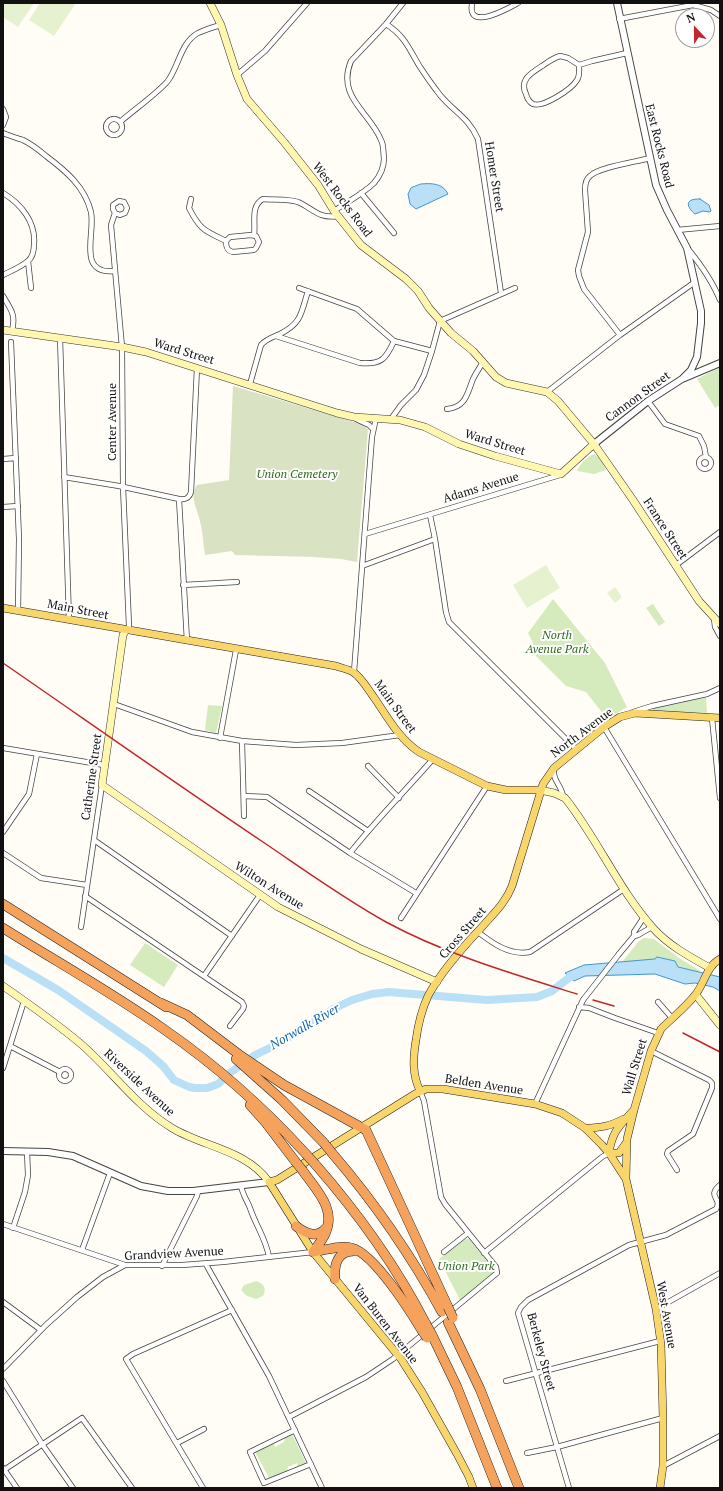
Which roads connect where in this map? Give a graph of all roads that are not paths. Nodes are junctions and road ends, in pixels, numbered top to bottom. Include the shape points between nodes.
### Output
1 (210, 3) edge
2 (306, 3) edge
3 (403, 3) edge
4 (518, 3) edge
5 (617, 3) edge
6 (472, 4) dead end
7 (675, 8) edge
8 (677, 8) edge
9 (704, 8) edge
10 (619, 19) junction
11 (386, 24) junction
12 (221, 25) junction
13 (627, 53) junction
14 (579, 65) junction
15 (237, 75) junction
16 (3, 109) edge
17 (120, 122) dead end
18 (3, 125) edge
19 (3, 133) edge
20 (650, 158) junction
21 (3, 193) edge
22 (360, 193) junction
23 (191, 199) dead end
24 (115, 213) dead end
25 (336, 213) junction
26 (720, 226) edge
27 (677, 230) junction
28 (394, 233) dead end
29 (254, 235) junction
30 (226, 241) junction
31 (687, 248) junction
32 (28, 262) junction
33 (115, 271) junction
34 (3, 275) edge
35 (695, 282) junction
36 (31, 288) dead end
37 (298, 288) dead end
38 (515, 288) dead end
39 (308, 291) junction
40 (501, 293) junction
41 (3, 296) edge
42 (720, 300) edge
43 (440, 321) junction
44 (3, 330) edge
45 (12, 331) junction
46 (276, 336) junction
47 (620, 336) junction
48 (60, 338) junction
49 (394, 341) junction
50 (11, 342) dead end
51 (122, 347) junction
52 (432, 352) junction
53 (483, 362) junction
54 (720, 363) edge
55 (197, 368) junction
56 (682, 379) junction
57 (250, 384) junction
58 (547, 392) junction
59 (648, 401) junction
60 (447, 409) dead end
61 (354, 418) junction
62 (376, 418) junction
63 (391, 419) junction
64 (373, 429) junction
65 (594, 444) junction
66 (706, 457) dead end
67 (16, 458) junction
68 (3, 459) edge
69 (561, 474) junction
70 (64, 477) junction
71 (123, 487) junction
72 (179, 499) junction
73 (18, 506) junction
74 (3, 507) edge
75 (430, 515) junction
76 (720, 532) edge
77 (365, 534) junction
78 (435, 539) junction
79 (676, 565) junction
80 (362, 566) junction
81 (237, 582) dead end
82 (183, 585) junction
83 (3, 608) edge
84 (18, 611) junction
85 (714, 619) junction
86 (69, 620) junction
87 (720, 624) edge
88 (126, 630) junction
89 (720, 636) edge
90 (188, 641) junction
91 (236, 650) junction
92 (354, 672) junction
93 (720, 688) edge
94 (114, 704) junction
95 (624, 716) junction
96 (716, 718) edge
97 (604, 728) junction
98 (400, 735) junction
99 (220, 738) junction
100 (242, 741) junction
101 (3, 748) edge
102 (577, 750) junction
103 (37, 754) junction
104 (433, 759) junction
105 (104, 765) junction
106 (368, 766) dead end
107 (554, 768) junction
108 (102, 786) junction
109 (487, 786) junction
110 (540, 790) junction
111 (308, 791) dead end
112 (244, 796) junction
113 (564, 797) junction
114 (399, 798) junction
115 (720, 798) edge
116 (244, 816) dead end
117 (368, 831) junction
118 (3, 832) edge
119 (94, 840) junction
120 (3, 853) edge
121 (350, 853) junction
122 (87, 885) junction
123 (624, 888) junction
124 (416, 893) junction
125 (260, 895) junction
126 (86, 896) junction
127 (3, 904) edge
128 (644, 917) junction
129 (401, 918) dead end
130 (720, 919) edge
131 (81, 927) dead end
132 (652, 927) junction
133 (3, 928) edge
134 (478, 932) junction
135 (232, 936) junction
136 (634, 936) junction
137 (720, 959) edge
138 (709, 970) junction
139 (204, 976) junction
140 (437, 982) junction
141 (3, 986) edge
142 (696, 995) junction
143 (24, 1001) junction
144 (658, 1002) dead end
145 (579, 1007) junction
146 (672, 1018) junction
147 (720, 1025) edge
148 (230, 1026) dead end
149 (658, 1033) junction
150 (10, 1046) junction
151 (226, 1048) junction
152 (651, 1051) junction
153 (3, 1068) edge
154 (60, 1072) dead end
155 (239, 1090) junction
156 (420, 1091) junction
157 (535, 1104) junction
158 (634, 1110) junction
159 (626, 1118) junction
160 (361, 1126) junction
161 (585, 1128) junction
162 (627, 1139) junction
163 (3, 1151) edge
164 (27, 1152) junction
165 (610, 1153) junction
166 (677, 1170) dead end
167 (110, 1173) junction
168 (626, 1179) junction
169 (269, 1182) junction
170 (241, 1185) junction
171 (720, 1186) edge
172 (198, 1191) junction
173 (3, 1224) edge
174 (329, 1224) junction
175 (296, 1226) junction
176 (13, 1228) junction
177 (468, 1234) junction
178 (640, 1241) junction
179 (82, 1250) junction
180 (359, 1251) junction
181 (312, 1252) junction
182 (444, 1252) dead end
183 (484, 1253) junction
184 (269, 1257) junction
185 (206, 1264) junction
186 (124, 1265) junction
187 (162, 1266) junction
188 (720, 1273) edge
189 (335, 1279) junction
190 (3, 1302) edge
191 (445, 1309) junction
192 (656, 1309) junction
193 (232, 1310) junction
194 (424, 1327) junction
195 (41, 1330) junction
196 (660, 1340) junction
197 (398, 1355) junction
198 (3, 1369) edge
199 (536, 1374) junction
200 (3, 1381) edge
201 (506, 1381) dead end
202 (289, 1416) junction
203 (663, 1418) junction
204 (204, 1429) dead end
205 (295, 1430) junction
206 (720, 1436) edge
207 (177, 1443) junction
208 (42, 1444) junction
209 (557, 1447) junction
210 (527, 1453) dead end
211 (311, 1464) junction
212 (663, 1466) junction
213 (4, 1469) edge
214 (17, 1488) edge
215 (73, 1488) edge
216 (132, 1488) edge
217 (203, 1488) edge
218 (322, 1488) edge
219 (473, 1488) edge
220 (498, 1488) edge
221 (519, 1488) edge
222 (569, 1488) edge
223 (660, 1488) edge

1 - 12 main road, West Rocks Road
2 - 15 street via 265,52
3 - 11 street
4 - 6 street via 483,18 474,14
5 - 10 street, East Rocks Road
7 - 10 street
8 - 9 street via 693,5
10 - 13 street, East Rocks Road
11 - 22 street via 348,68 349,89 353,100 382,140 384,164 380,174 375,182
11 - 40 street, Homer Street via 404,40 440,96 468,122 478,139
12 - 15 main road, West Rocks Road
12 - 17 street via 197,33 191,38 184,46 172,76
13 - 14 street
13 - 20 street, East Rocks Road
14 - 14 street via 560,56 530,74 523,84 529,100 533,104 546,103 562,94 578,79
15 - 25 main road, West Rocks Road via 248,99 299,160
16 - 18 street via 6,117
19 - 33 street via 25,141 71,176 80,188 91,212 92,260 97,268 106,272
20 - 27 street, East Rocks Road via 660,196
20 - 47 street via 600,170 588,177 586,184 588,232 578,270 579,276 584,289
21 - 32 street via 21,208 32,225 34,247
22 - 25 street
22 - 28 street
23 - 30 street via 189,208 198,224 206,232
24 - 33 street, Center Avenue via 110,225
25 - 29 street via 329,217 320,215 296,201 263,199 259,202 254,215
25 - 43 main road, West Rocks Road via 361,245 406,278
26 - 27 street
27 - 31 street, East Rocks Road
29 - 30 street via 230,237
29 - 30 street via 259,242 254,250 230,252 226,248
31 - 35 street, East Rocks Road
31 - 42 street via 713,282
32 - 34 street
32 - 36 street
33 - 51 street, Center Avenue
35 - 47 street
35 - 56 street, East Rocks Road via 701,311 697,357 691,370
37 - 39 street
38 - 40 street
39 - 46 street via 296,324
39 - 49 street via 357,309
40 - 43 street
41 - 45 street via 13,314
43 - 52 street
43 - 53 main road, West Rocks Road
44 - 45 main road, Ward Street
45 - 48 main road, Ward Street
46 - 49 street via 368,364 376,363 387,356
46 - 57 street via 261,345
47 - 58 street
48 - 51 main road, Ward Street
48 - 70 street
49 - 52 street
50 - 67 street
51 - 55 main road, Ward Street
51 - 71 street, Center Avenue
52 - 63 street via 416,390
53 - 58 main road, West Rocks Road via 496,377 506,383
53 - 60 street via 463,403
54 - 56 street, Cannon Street
55 - 57 main road, Ward Street
55 - 72 street via 191,492 187,498
56 - 59 street, Cannon Street
57 - 61 main road, Ward Street
58 - 65 main road via 558,401
59 - 65 street, Cannon Street
59 - 66 street via 665,424 699,436
61 - 62 main road, Ward Street
61 - 64 street, Ward Street
62 - 63 main road, Ward Street
62 - 64 street
63 - 69 main road, Ward Street via 426,428 488,454
64 - 77 street
65 - 69 main road, Adams Avenue
65 - 79 main road, France Street
67 - 68 street
67 - 73 street
69 - 75 street, Adams Avenue
70 - 71 street
70 - 86 street
71 - 72 street
71 - 88 street, Center Avenue via 129,626
72 - 82 street
73 - 74 street
73 - 84 street
75 - 77 street, Adams Avenue
75 - 78 street
76 - 79 street
77 - 80 street
78 - 80 street
78 - 102 street via 449,622
79 - 85 main road, France Street
80 - 92 street
81 - 82 street
82 - 90 street
83 - 84 main road, Main Street
84 - 86 main road, Main Street
85 - 87 main road, France Street
85 - 89 street
86 - 88 main road, Main Street
88 - 90 main road, Main Street
88 - 94 main road, Catherine Street via 123,635
90 - 91 main road, Main Street
91 - 92 main road, Main Street via 336,666
91 - 99 street
92 - 98 main road, Main Street
93 - 95 street via 707,694 652,706
94 - 99 street via 192,732
94 - 105 main road, Catherine Street
95 - 96 main road, North Avenue via 645,713
95 - 97 main road, North Avenue
96 - 115 street
97 - 102 main road, North Avenue
97 - 130 street
98 - 100 street via 342,743 296,745
98 - 104 main road, Main Street via 411,746
99 - 100 street
100 - 112 street
101 - 103 street
102 - 107 main road, North Avenue
103 - 105 street
103 - 118 street via 29,794
104 - 109 main road, Main Street
104 - 114 street
105 - 108 main road, Catherine Street
106 - 114 street
107 - 110 main road, North Avenue
107 - 113 street via 554,775
108 - 119 street, Catherine Street
108 - 125 main road, Wilton Avenue
109 - 110 main road, Main Street via 506,790
109 - 124 street
110 - 113 main road, Main Street
110 - 134 main road, Cross Street via 508,895 501,907
111 - 117 street
112 - 116 street
112 - 121 street via 267,797
113 - 123 main road
114 - 117 street
117 - 121 street
119 - 122 street, Catherine Street
119 - 135 street
120 - 122 street via 41,878
121 - 124 street
122 - 126 street, Catherine Street
123 - 128 main road
123 - 134 street via 530,952 500,947
124 - 129 street
125 - 135 street
125 - 140 main road, Wilton Avenue via 334,936
126 - 131 street, Catherine Street
126 - 139 street
127 - 151 highway
128 - 132 main road
128 - 136 street
132 - 136 street
132 - 138 main road
133 - 155 highway via 139,1012 206,1060
134 - 140 main road, Cross Street
135 - 139 street
136 - 145 street, bridge
137 - 138 main road, Wall Street
138 - 142 main road, Wall Street
139 - 148 street via 243,1004 244,1007
140 - 156 main road, Cross Street via 422,1012 417,1034 414,1062 415,1079
141 - 143 main road, Riverside Avenue
142 - 146 main road, Wall Street
142 - 147 main road
143 - 150 street
143 - 169 main road, Riverside Avenue via 81,1044 157,1118 173,1128 242,1158
144 - 146 street
145 - 149 street via 589,1008
145 - 157 street
146 - 149 main road, Wall Street
149 - 152 main road, Wall Street
150 - 153 street
150 - 154 street
151 - 160 highway
151 - 191 highway, bridge via 324,1143 386,1221
152 - 158 main road, Wall Street
152 - 166 street via 703,1076 712,1083 693,1134 667,1154
155 - 174 highway, bridge via 326,1204
155 - 194 highway, bridge via 276,1122 347,1202 404,1285
156 - 157 main road, Belden Avenue via 429,1088 443,1089
156 - 160 main road, Belden Avenue
156 - 177 street via 441,1197
157 - 161 main road, Belden Avenue via 562,1113
158 - 159 main road, Wall Street
158 - 162 main road, Wall Street
159 - 161 main road, Wall Street via 612,1125
159 - 165 main road, Wall Street via 614,1133
160 - 169 main road, Belden Avenue via 277,1180
160 - 191 highway via 368,1134
161 - 165 main road, Belden Avenue
162 - 165 main road, Wall Street via 619,1153
162 - 168 main road, Wall Street
163 - 164 street
164 - 167 street via 73,1156
164 - 176 street via 28,1175 25,1192
165 - 168 main road, West Avenue
165 - 183 street
167 - 172 street via 141,1186 168,1191
167 - 179 street
168 - 178 main road, West Avenue
169 - 170 street
169 - 175 main road, Van Buren Avenue
170 - 172 street
170 - 184 street via 255,1223 267,1245
171 - 178 street, Berkeley Street via 714,1190 718,1203 716,1209 666,1235
172 - 187 street via 198,1196
173 - 176 street
174 - 175 highway via 324,1231 316,1234 304,1232
174 - 181 highway via 325,1236
175 - 181 main road, Van Buren Avenue
176 - 179 street
177 - 182 street
177 - 183 street
178 - 192 main road, West Avenue
178 - 199 street, Berkeley Street via 528,1300 521,1307 518,1312
179 - 186 street
180 - 181 highway via 342,1247
180 - 189 highway via 348,1251 339,1257 335,1267
180 - 194 highway via 374,1264
181 - 184 street, Grandview Avenue
181 - 189 main road, Van Buren Avenue
183 - 197 street via 497,1273
184 - 185 street, Grandview Avenue
185 - 187 street, Grandview Avenue
185 - 193 street
186 - 187 street, Grandview Avenue
186 - 195 street, Grandview Avenue via 91,1285
188 - 192 street
189 - 197 main road, Van Buren Avenue
190 - 195 street
191 - 221 highway
192 - 196 main road, West Avenue
193 - 202 street
193 - 207 street via 126,1359
194 - 220 highway, bridge via 451,1373
195 - 198 street, Grandview Avenue
196 - 199 street
196 - 203 main road, West Avenue
197 - 202 street via 366,1377
197 - 219 main road, Van Buren Avenue via 457,1454
199 - 201 street
199 - 209 street, Berkeley Street
200 - 208 street
202 - 205 street
203 - 209 street
203 - 212 main road, West Avenue
204 - 207 street
205 - 211 street
205 - 211 street via 250,1452 252,1458 264,1483
206 - 212 street
207 - 217 street
208 - 213 street
208 - 215 street
208 - 216 street via 82,1418
209 - 210 street
209 - 222 street, Berkeley Street
211 - 218 street
212 - 223 main road, West Avenue
213 - 214 street

